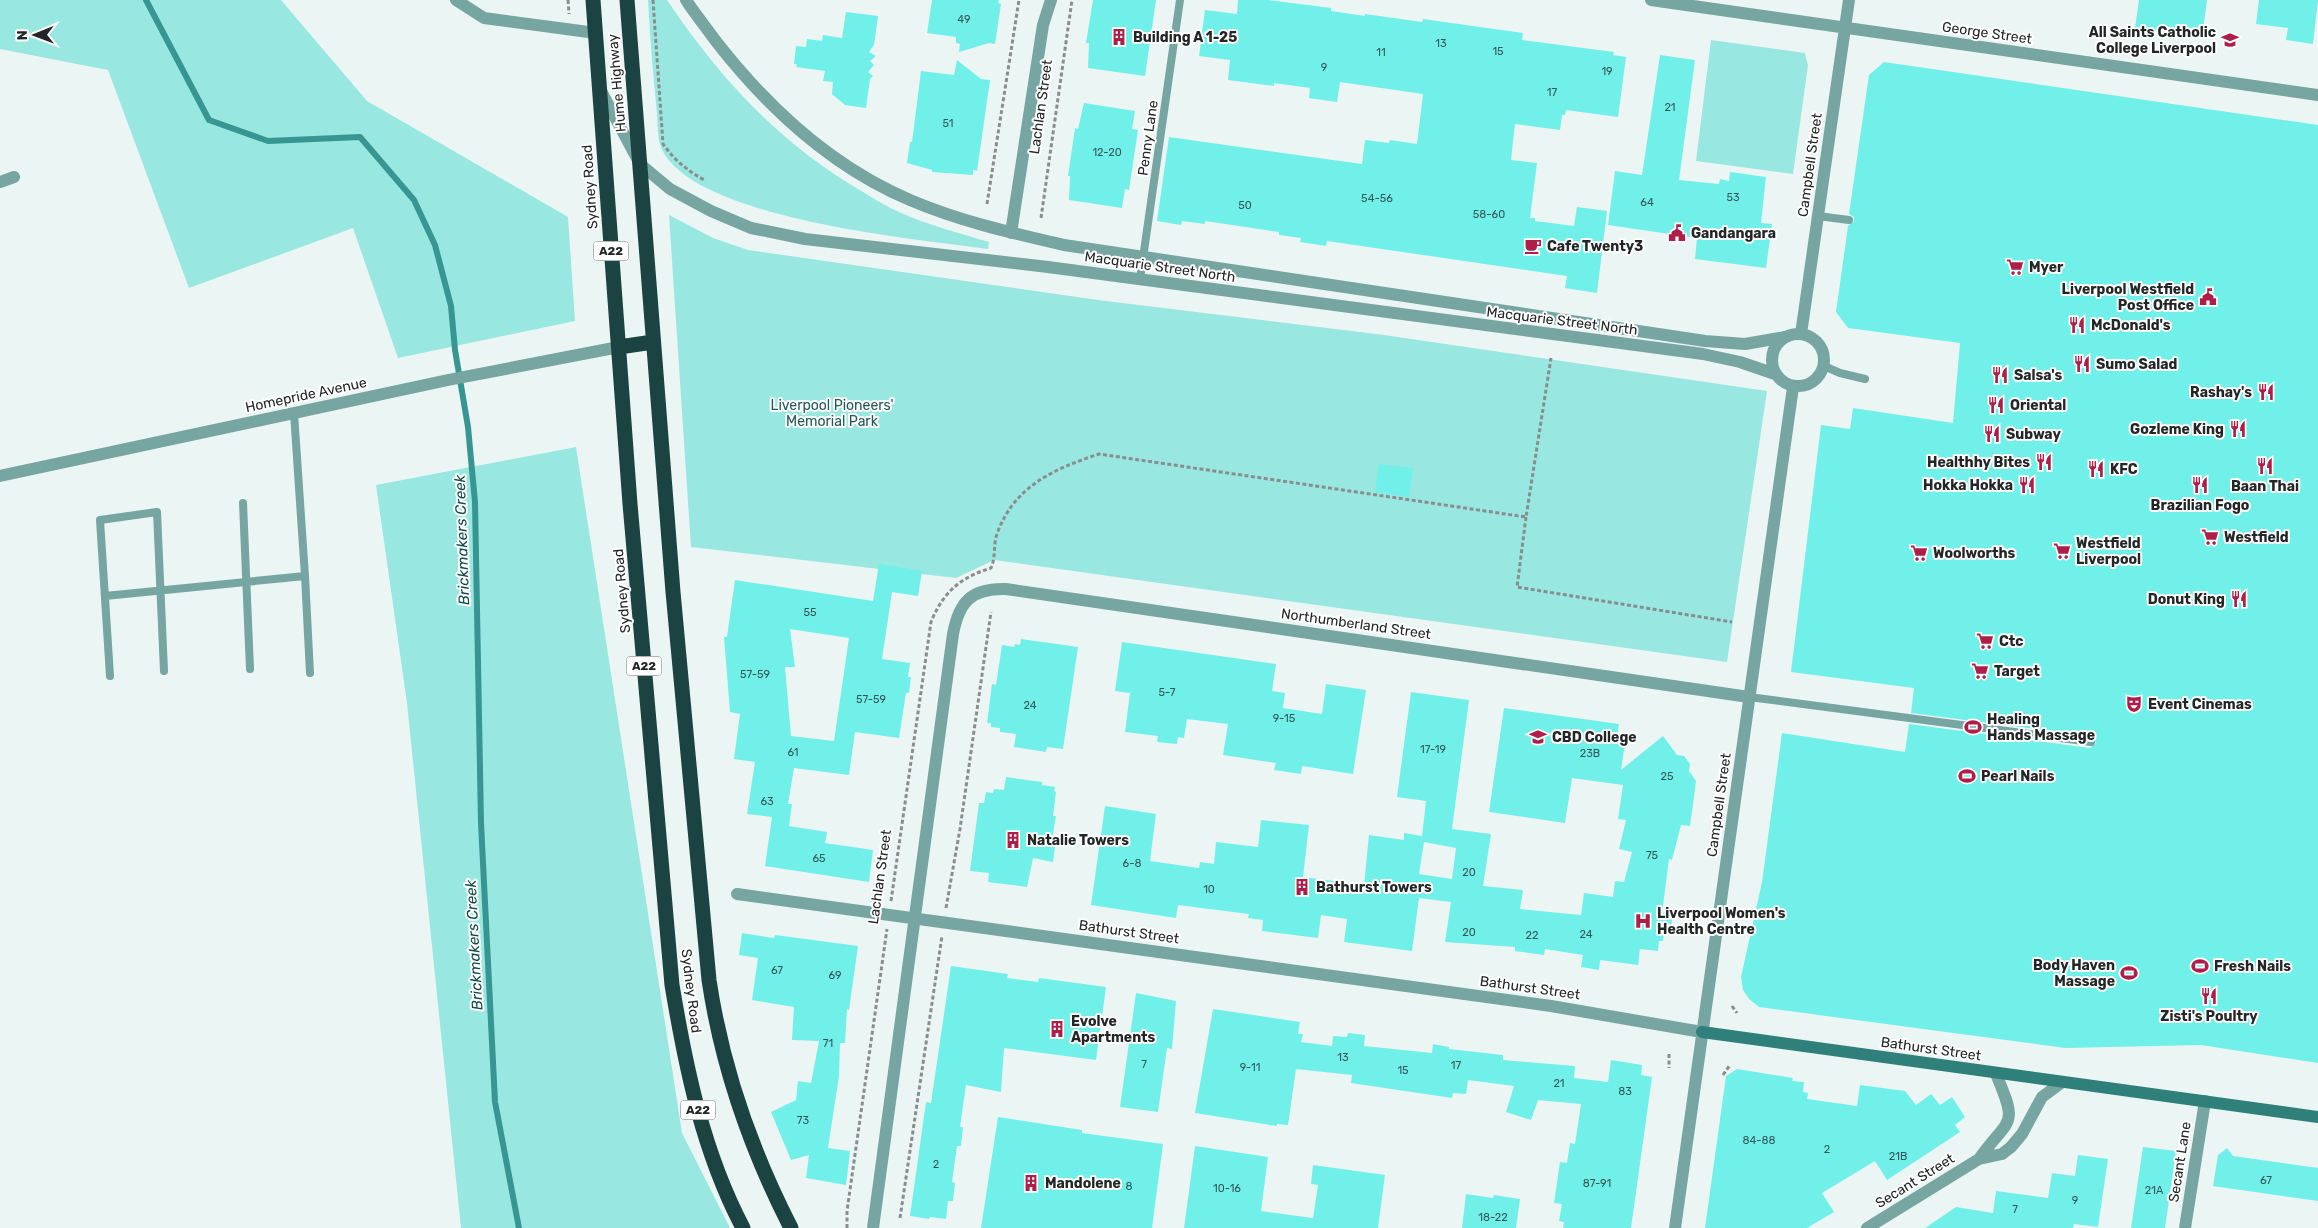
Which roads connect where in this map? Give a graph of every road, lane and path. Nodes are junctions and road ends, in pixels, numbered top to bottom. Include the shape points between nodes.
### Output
1 (456, 0) edge
2 (594, 0) edge
3 (627, 0) edge
4 (653, 0) edge
5 (686, 0) edge
6 (1019, 0) edge
7 (1042, 0) edge
8 (1051, 0) edge
9 (1072, 0) edge
10 (1180, 0) edge
11 (1651, 0) edge
12 (1849, 0) edge
13 (1043, 25) junction
14 (1845, 28) junction
15 (596, 33) junction
16 (600, 90) junction
17 (2318, 95) edge
18 (640, 164) junction
19 (14, 177) dead end
20 (706, 181) dead end
21 (0, 182) edge
22 (987, 204) dead end
23 (1818, 216) junction
24 (1041, 218) dead end
25 (1849, 220) dead end
26 (1011, 233) junction
27 (1143, 256) junction
28 (1140, 279) junction
29 (1801, 334) junction
30 (1785, 337) junction
31 (653, 342) junction
32 (619, 347) junction
33 (1550, 358) dead end
34 (1824, 366) junction
35 (1775, 374) junction
36 (1865, 379) dead end
37 (1793, 387) junction
38 (294, 413) junction
39 (0, 476) edge
40 (243, 503) dead end
41 (1526, 517) junction
42 (305, 576) junction
43 (246, 582) junction
44 (160, 590) junction
45 (105, 596) junction
46 (1732, 622) dead end
47 (250, 669) dead end
48 (164, 672) dead end
49 (310, 672) dead end
50 (110, 676) dead end
51 (1749, 697) junction
52 (2091, 742) dead end
53 (737, 894) dead end
54 (890, 914) junction
55 (916, 918) junction
56 (1732, 1006) dead end
57 (1737, 1013) dead end
58 (1702, 1032) junction
59 (1669, 1054) dead end
60 (1730, 1065) dead end
61 (1669, 1068) dead end
62 (1996, 1074) junction
63 (1723, 1075) dead end
64 (2061, 1083) junction
65 (2205, 1101) junction
66 (2318, 1117) edge
67 (1978, 1159) junction
68 (743, 1228) edge
69 (791, 1228) edge
70 (847, 1228) edge
71 (873, 1228) edge
72 (1675, 1228) edge
73 (1867, 1228) edge
74 (2184, 1228) edge

1 - 15 street via 484,18
2 - 15 highway, Hume Highway / A22
3 - 18 highway, Hume Highway / A22
4 - 20 path via 663,144 672,158
5 - 26 street, Macquarie Street North via 732,62 768,103 842,162 909,200 944,214
6 - 22 path
7 - 13 street, Lachlan Street
8 - 13 street, Lachlan Street
9 - 24 path, Lachlan Street
10 - 27 lane, Penny Lane
11 - 14 street, George Street
12 - 14 street, Campbell Street
13 - 26 street, Lachlan Street
14 - 17 street, George Street
14 - 23 street, Campbell Street
15 - 16 highway, Hume Highway / A22
16 - 18 street, Macquarie Street North
16 - 32 highway, Sydney Road / A22
18 - 28 street, Macquarie Street North via 670,189 711,212 751,228 804,239
18 - 31 highway, Sydney Road / A22
19 - 21 street
23 - 25 lane
23 - 29 street, Campbell Street
26 - 27 street, Macquarie Street North
27 - 28 lane, Penny Lane
27 - 30 street, Macquarie Street North via 1714,342 1744,344
28 - 35 street, Macquarie Street North via 1703,354
29 - 30 street
29 - 34 street via 1817,341 1822,348
30 - 35 street via 1771,358
31 - 32 highway
31 - 69 highway, Sydney Road / A22 via 673,592 716,1028 744,1118
32 - 38 street, Homepride Avenue
32 - 68 highway, Sydney Road / A22 via 672,985 684,1060 705,1138
33 - 41 path
34 - 36 lane
34 - 37 street via 1816,380 1802,387
35 - 37 street
37 - 51 street, Campbell Street
38 - 39 street, Homepride Avenue
38 - 42 lane
40 - 43 lane
41 - 46 path via 1517,587
41 - 54 path, Lachlan Street via 1099,454 1045,477 1011,504 996,537 992,568 964,578 936,608 931,622
42 - 43 lane
42 - 49 lane
43 - 44 lane
43 - 47 lane
44 - 45 lane
44 - 45 lane via 157,512 100,520
44 - 48 lane
45 - 50 lane
51 - 52 lane
51 - 55 street, Northumberland Street via 989,588 974,594 962,605 953,634
51 - 58 street, Campbell Street
53 - 54 street, Bathurst Street
54 - 55 street, Bathurst Street
54 - 70 path, Lachlan Street
55 - 58 street, Bathurst Street via 1551,1006
55 - 71 street
56 - 57 path
58 - 62 street, Bathurst Street
58 - 72 street, Campbell Street
59 - 61 path
60 - 63 path
62 - 64 street, Bathurst Street
62 - 67 street, Secant Street via 2007,1101 2009,1118 2007,1125
64 - 65 street, Bathurst Street
64 - 67 street, Secant Street via 2042,1098 2011,1147 2002,1154
65 - 66 street, Bathurst Street
65 - 74 street, Secant Lane
67 - 73 street, Secant Street

